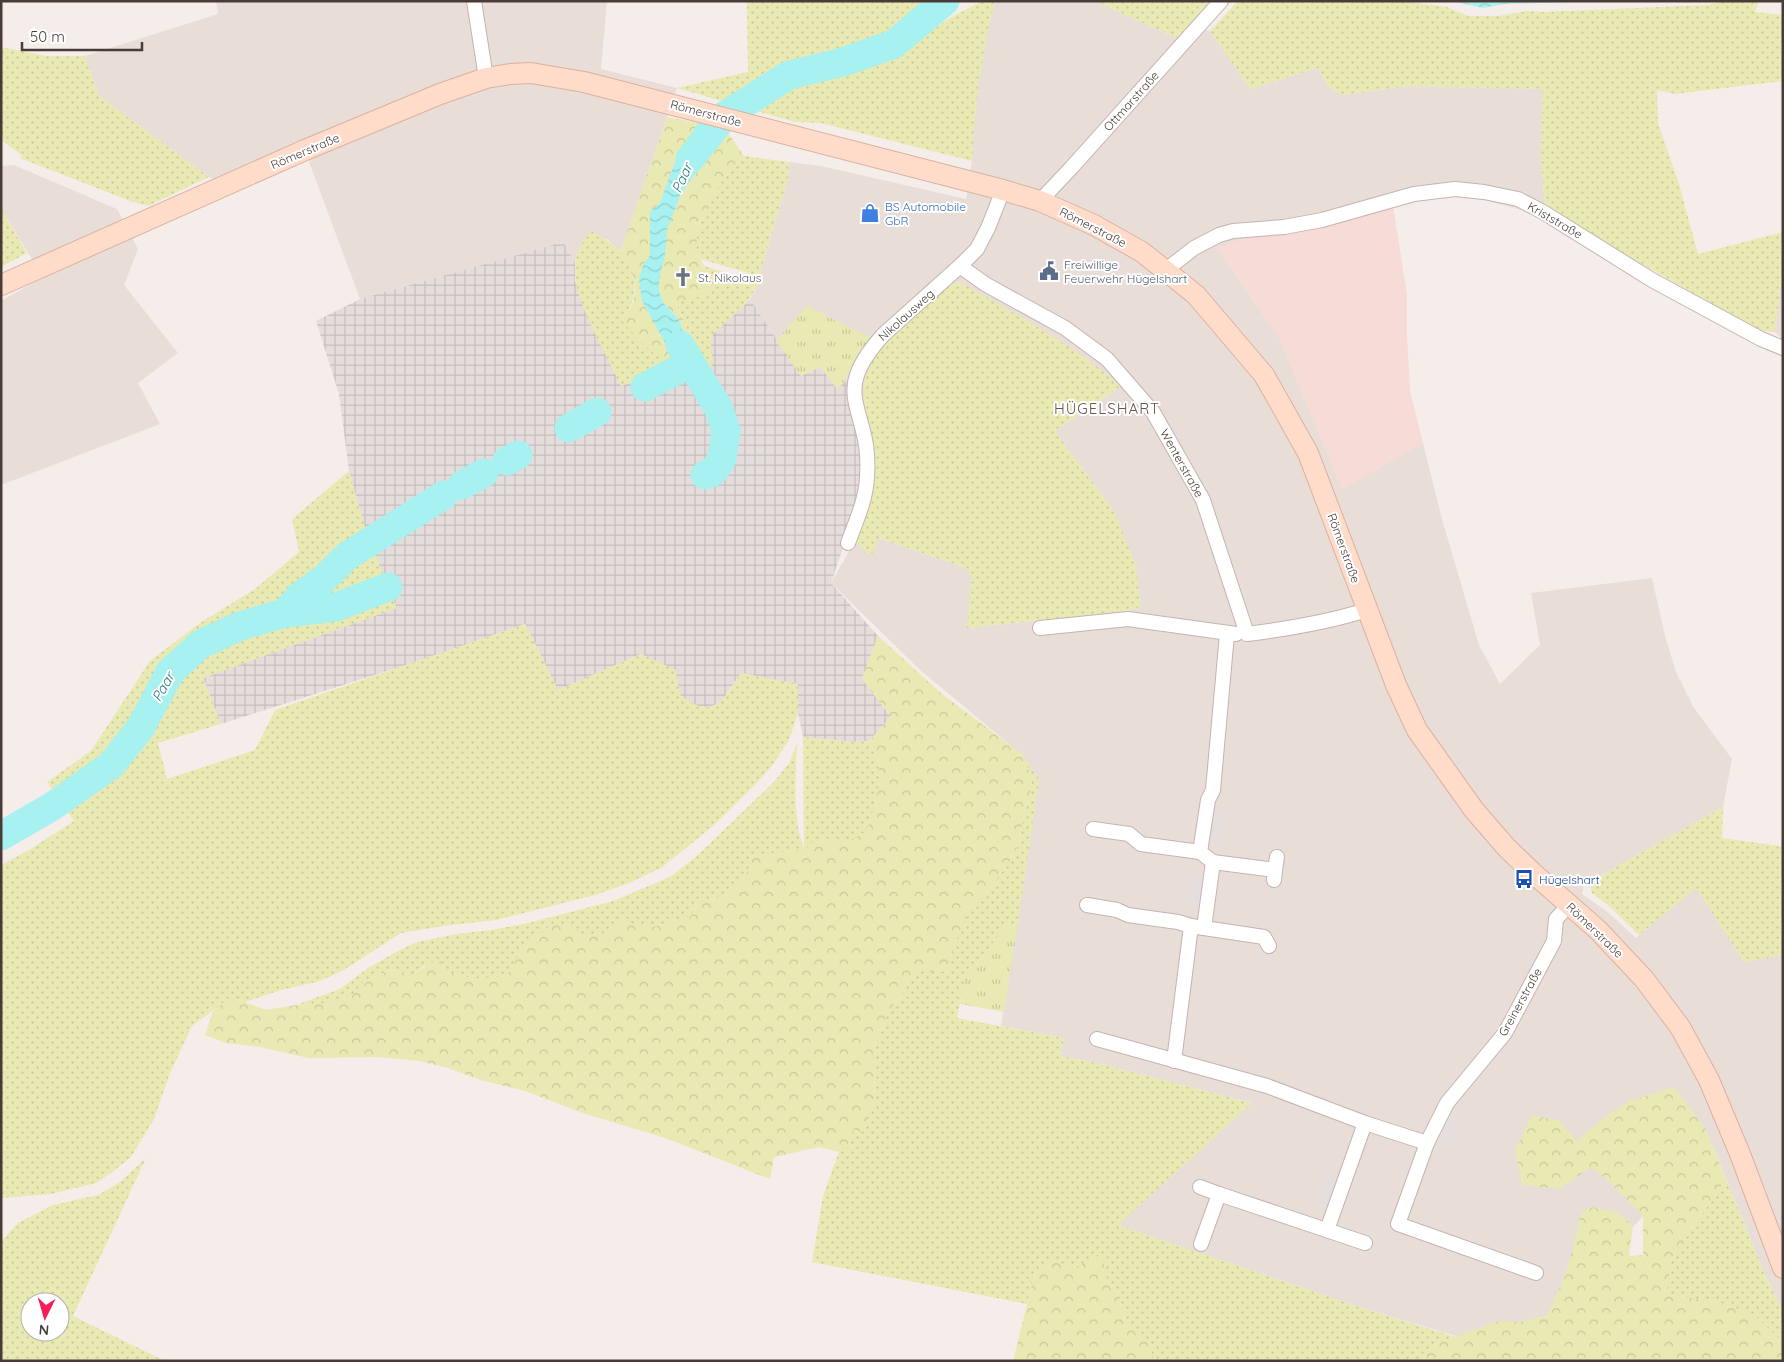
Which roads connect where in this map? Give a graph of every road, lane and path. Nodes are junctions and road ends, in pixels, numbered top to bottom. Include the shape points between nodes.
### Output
1 (474, 1) edge
2 (1221, 1) edge
3 (486, 78) junction
4 (1003, 190) junction
5 (1040, 201) junction
6 (960, 266) junction
7 (1166, 270) junction
8 (1, 285) edge
9 (1783, 348) edge
10 (848, 543) dead end
11 (1367, 610) junction
12 (1040, 628) dead end
13 (1227, 634) junction
14 (1246, 634) junction
15 (1093, 829) dead end
16 (1200, 852) junction
17 (1213, 862) junction
18 (1275, 869) dead end
19 (1569, 905) junction
20 (1087, 906) dead end
21 (1198, 927) junction
22 (1270, 946) dead end
23 (1097, 1039) dead end
24 (1174, 1061) junction
25 (1365, 1123) junction
26 (1427, 1144) junction
27 (1200, 1187) dead end
28 (1219, 1194) junction
29 (1327, 1230) junction
30 (1365, 1243) dead end
31 (1201, 1244) dead end
32 (1783, 1268) edge
33 (1536, 1272) dead end

1 - 3 street
2 - 5 street, Ottmarstraße
3 - 4 main road, Römerstraße via 530,73 584,82
3 - 8 main road, Römerstraße via 305,150
4 - 5 main road, Römerstraße
4 - 6 street, Nikolausweg via 977,249
5 - 7 main road, Römerstraße via 1094,225 1142,252
6 - 10 street, Nikolausweg via 874,344 857,374 854,388 856,408 864,431 867,478 863,502
6 - 14 street, Wenterstraße via 985,284 1065,328 1107,359 1153,412 1203,500
7 - 9 street, Kriststraße via 1194,248 1233,231 1322,220 1414,194 1455,189 1484,192 1518,199 1544,212 1652,280
7 - 11 main road, Römerstraße via 1196,295 1264,375 1308,453
11 - 14 street via 1331,620
11 - 19 main road, Römerstraße via 1417,730 1474,810 1506,847
12 - 13 street via 1128,619
13 - 14 street
13 - 16 street via 1214,790 1208,800
15 - 16 street via 1129,834 1141,844
16 - 17 street
17 - 18 street
17 - 21 street
19 - 26 street, Greinerstraße via 1556,919 1554,941 1505,1033 1447,1103
19 - 32 main road, Römerstraße via 1644,978 1680,1027 1709,1080
20 - 21 street
21 - 22 street via 1264,937
21 - 24 street
23 - 24 street
24 - 25 street via 1267,1086
25 - 26 street
25 - 29 street
26 - 33 street, Greinerstraße via 1398,1224
27 - 28 street
28 - 29 street
28 - 31 street
29 - 30 street

